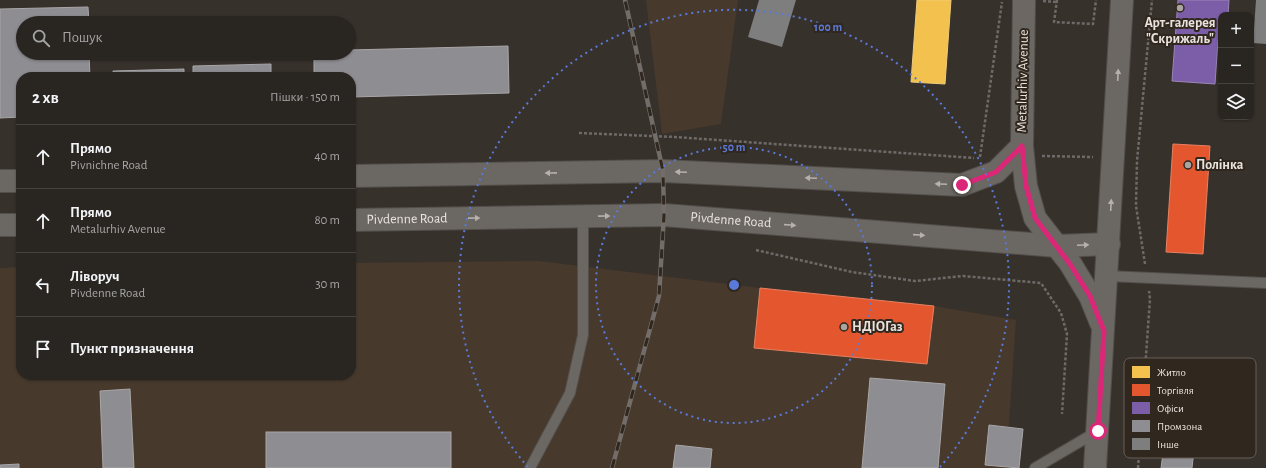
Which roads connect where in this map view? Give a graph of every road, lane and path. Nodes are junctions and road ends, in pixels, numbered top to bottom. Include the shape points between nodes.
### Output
1 (1002, 0) edge
2 (1033, 0) edge
3 (1096, 0) edge
4 (1122, 0) edge
5 (1152, 0) edge
6 (1057, 1) edge
7 (580, 133) dead end
8 (1023, 150) junction
9 (1114, 158) junction
10 (356, 176) edge
11 (0, 181) edge
12 (16, 181) edge
13 (582, 216) junction
14 (356, 220) edge
15 (0, 225) edge
16 (16, 225) edge
17 (1109, 244) junction
18 (1057, 246) junction
19 (756, 250) dead end
20 (1107, 276) junction
21 (1147, 277) junction
22 (1266, 283) edge
23 (1104, 331) junction
24 (1146, 358) edge
25 (1062, 414) dead end
26 (1098, 431) junction
27 (1139, 458) edge
28 (530, 468) edge
29 (1035, 468) edge
30 (1095, 468) edge
31 (1138, 468) edge

1 - 7 path via 980,158
2 - 6 path
2 - 8 main road, Metalurhiv Avenue
3 - 6 path via 1093,24 1054,22
9 -> 4 main road
5 - 21 path via 1137,161 1136,206
8 - 9 path
8 -> 10 main road via 996,172 962,185 663,171
8 - 18 main road, Metalurhiv Avenue via 1026,186 1035,218
17 -> 9 main road
11 - 12 main road
14 -> 13 main road, Pivdenne Road
13 -> 18 main road, Pivdenne Road via 664,215
13 - 28 lane via 582,335 570,393
15 - 16 main road
18 -> 17 main road, Pivdenne Road
17 - 20 main road
18 - 23 main road, Metalurhiv Avenue via 1090,296
19 - 25 path via 852,272 915,281 963,276 1041,283 1061,313 1067,334
20 - 21 lane
20 - 23 main road
21 - 22 lane
21 - 24 path via 1150,299
23 - 26 main road
26 - 29 lane
26 - 30 main road
27 - 31 path

